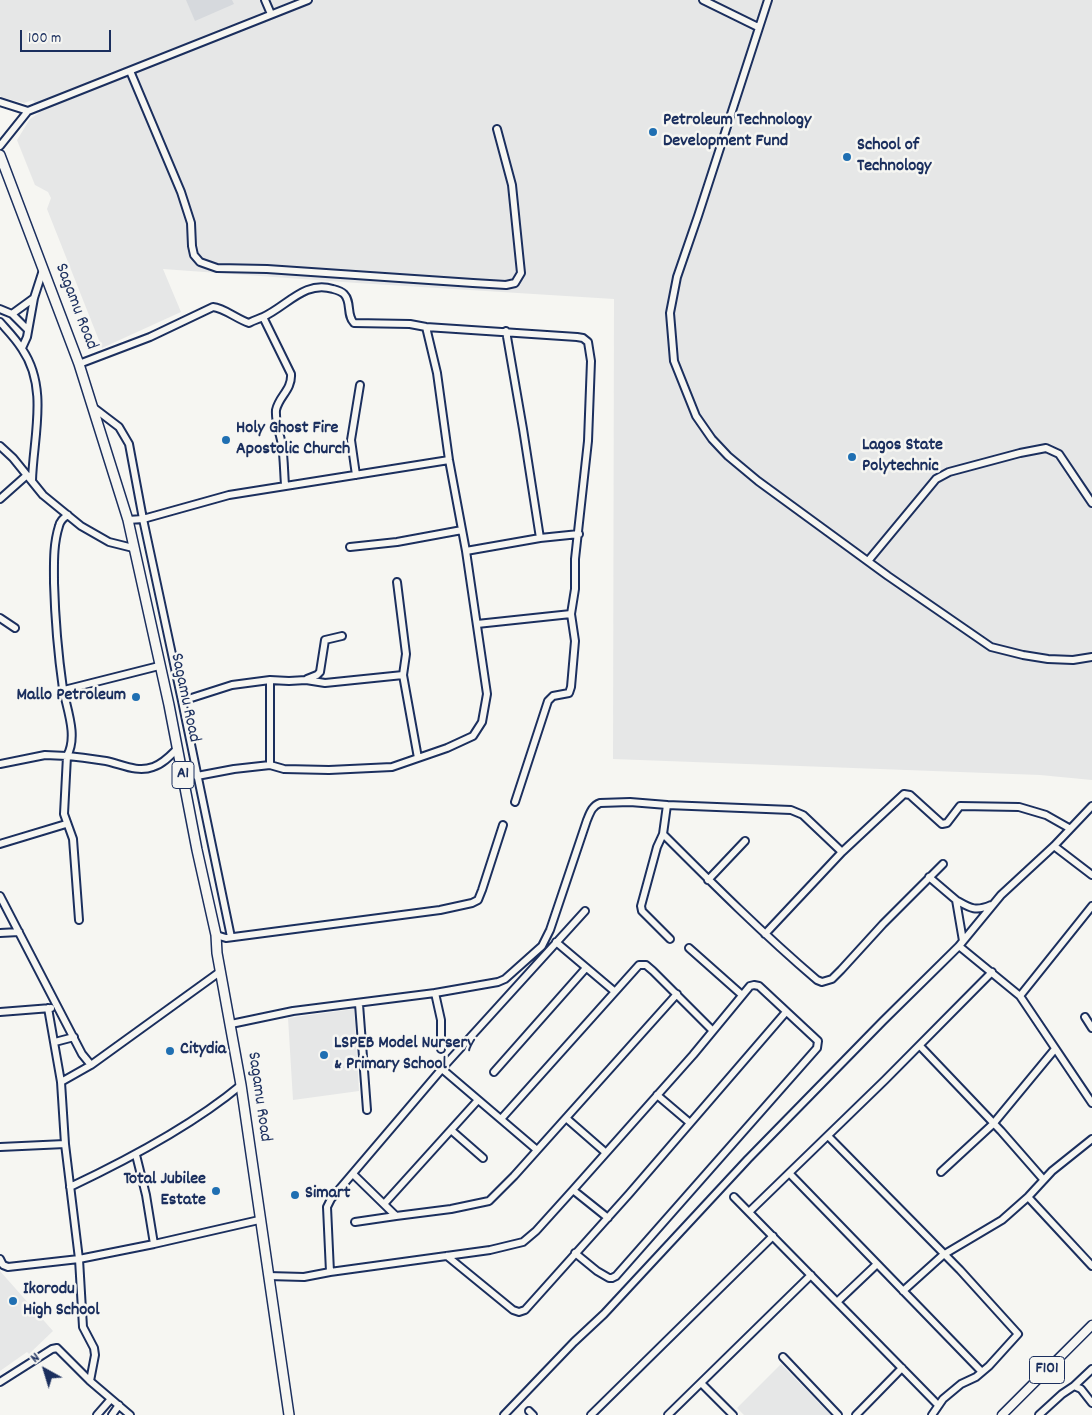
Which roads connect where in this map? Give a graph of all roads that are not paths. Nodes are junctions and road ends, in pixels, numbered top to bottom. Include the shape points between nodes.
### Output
1 (265, 0) edge
2 (308, 0) edge
3 (703, 0) edge
4 (768, 0) edge
5 (271, 14) junction
6 (758, 27) junction
7 (130, 72) junction
8 (0, 102) edge
9 (28, 111) junction
10 (497, 129) dead end
11 (0, 146) edge
12 (0, 155) edge
13 (44, 270) junction
14 (34, 298) junction
15 (0, 309) edge
16 (12, 314) junction
17 (264, 317) junction
18 (0, 322) edge
19 (426, 327) junction
20 (28, 330) junction
21 (506, 331) junction
22 (22, 348) junction
23 (79, 364) junction
24 (360, 386) dead end
25 (94, 408) junction
26 (0, 446) edge
27 (449, 460) junction
28 (356, 475) junction
29 (27, 476) junction
30 (32, 481) junction
31 (285, 485) junction
32 (0, 499) edge
33 (1092, 503) edge
34 (68, 514) junction
35 (142, 519) junction
36 (128, 520) junction
37 (462, 530) junction
38 (579, 534) junction
39 (540, 538) junction
40 (133, 548) junction
41 (350, 548) dead end
42 (466, 551) junction
43 (868, 561) junction
44 (397, 582) dead end
45 (571, 614) junction
46 (0, 618) edge
47 (477, 624) junction
48 (15, 628) dead end
49 (342, 636) dead end
50 (1092, 657) edge
51 (159, 666) junction
52 (403, 674) junction
53 (270, 680) junction
54 (306, 680) junction
55 (64, 690) junction
56 (182, 701) junction
57 (178, 748) junction
58 (67, 756) junction
59 (418, 758) junction
60 (0, 764) edge
61 (270, 765) junction
62 (183, 772) junction
63 (197, 776) junction
64 (515, 802) dead end
65 (667, 805) junction
66 (1092, 806) edge
67 (66, 824) junction
68 (503, 826) dead end
69 (1069, 828) junction
70 (663, 834) junction
71 (745, 841) dead end
72 (0, 844) edge
73 (1054, 846) junction
74 (842, 852) junction
75 (943, 864) dead end
76 (1092, 875) edge
77 (929, 877) junction
78 (708, 880) junction
79 (0, 896) edge
80 (956, 900) junction
81 (993, 904) junction
82 (1092, 906) edge
83 (585, 911) dead end
84 (80, 920) dead end
85 (19, 932) junction
86 (0, 934) edge
87 (765, 934) junction
88 (216, 935) junction
89 (231, 937) junction
90 (670, 939) dead end
91 (556, 942) junction
92 (961, 944) junction
93 (689, 948) dead end
94 (586, 968) junction
95 (221, 971) junction
96 (992, 972) junction
97 (614, 992) junction
98 (435, 994) junction
99 (677, 994) junction
100 (742, 995) junction
101 (1020, 996) junction
102 (359, 1004) junction
103 (58, 1007) junction
104 (48, 1008) junction
105 (0, 1012) edge
106 (786, 1012) junction
107 (1085, 1016) dead end
108 (230, 1024) junction
109 (1092, 1028) edge
110 (713, 1031) junction
111 (74, 1037) junction
112 (55, 1042) junction
113 (920, 1046) junction
114 (441, 1049) dead end
115 (1056, 1049) junction
116 (91, 1065) junction
117 (442, 1069) junction
118 (494, 1072) dead end
119 (61, 1082) junction
120 (241, 1085) junction
121 (656, 1095) junction
122 (478, 1100) junction
123 (1092, 1103) edge
124 (367, 1110) dead end
125 (566, 1118) junction
126 (501, 1119) junction
127 (690, 1122) junction
128 (993, 1124) junction
129 (451, 1130) junction
130 (828, 1136) junction
131 (1092, 1139) edge
132 (65, 1144) junction
133 (0, 1147) edge
134 (537, 1150) junction
135 (605, 1152) junction
136 (136, 1155) junction
137 (483, 1158) dead end
138 (941, 1172) dead end
139 (353, 1174) junction
140 (790, 1174) junction
141 (1043, 1179) junction
142 (70, 1187) junction
143 (573, 1190) junction
144 (734, 1197) dead end
145 (1028, 1197) junction
146 (384, 1204) junction
147 (749, 1212) junction
148 (396, 1216) junction
149 (608, 1218) junction
150 (259, 1220) junction
151 (354, 1222) dead end
152 (772, 1236) junction
153 (154, 1244) junction
154 (575, 1254) junction
155 (943, 1255) junction
156 (448, 1256) junction
157 (0, 1259) edge
158 (80, 1259) junction
159 (877, 1264) junction
160 (1092, 1266) edge
161 (330, 1272) junction
162 (811, 1275) junction
163 (268, 1276) junction
164 (903, 1291) junction
165 (837, 1302) junction
166 (1092, 1325) edge
167 (782, 1357) dead end
168 (902, 1368) junction
169 (1092, 1369) edge
170 (981, 1371) junction
171 (90, 1381) junction
172 (0, 1382) edge
173 (701, 1383) junction
174 (1074, 1386) junction
175 (110, 1399) junction
176 (1092, 1403) edge
177 (119, 1405) junction
178 (938, 1405) junction
179 (97, 1415) edge
180 (112, 1415) edge
181 (130, 1415) edge
182 (289, 1415) edge
183 (504, 1415) edge
184 (591, 1415) edge
185 (668, 1415) edge
186 (733, 1415) edge
187 (838, 1415) edge
188 (856, 1415) edge
189 (932, 1415) edge
190 (1002, 1415) edge
191 (1039, 1415) edge

1 - 5 street
2 - 5 street
3 - 6 street
4 - 6 street
5 - 7 street
6 - 43 street via 677,277 670,313 674,361 696,416 728,456
7 - 9 street
7 - 10 street via 181,192 191,223 194,255 200,262 217,268 515,283 521,273 512,186
8 - 9 street
9 - 11 street
12 - 13 highway, Sagamu Road / A1
13 - 14 street
13 - 23 highway, Sagamu Road / A1
14 - 16 street
14 - 20 street
15 - 16 street
16 - 20 street
17 - 19 street via 311,288 324,286 344,294 354,323
17 - 23 street via 249,323 213,307 150,337
17 - 31 street via 291,374 289,388 279,402 276,415
18 - 22 street
19 - 21 street
19 - 27 street via 437,373
20 - 22 street
21 - 38 street via 577,336 588,342 591,361 588,441
21 - 39 street
22 - 30 street via 38,394
23 - 25 highway, Sagamu Road / A1
24 - 28 street via 351,440
25 - 35 street via 119,427 129,444
25 - 36 highway, Sagamu Road / A1
26 - 29 street
27 - 28 street
27 - 37 street
28 - 31 street
29 - 30 street
29 - 32 street
30 - 34 street via 43,495
31 - 35 street via 229,495
33 - 43 street via 1059,454 1046,448 1020,453 949,472 936,479
34 - 40 street via 101,538
34 - 55 street via 59,525 54,551 56,622
35 - 36 street
35 - 56 street
36 - 40 highway, Sagamu Road / A1
37 - 41 street
37 - 42 street
38 - 39 street
38 - 45 street
39 - 42 street
40 - 51 highway, Sagamu Road / A1
42 - 47 street
43 - 50 street via 991,647 1048,659
44 - 52 street via 406,654
45 - 47 street
45 - 64 street via 575,656 571,690 548,701
46 - 48 street
47 - 59 street via 487,694 482,722 478,731 468,739
49 - 54 street via 325,640 320,672
51 - 55 street
51 - 57 highway, Sagamu Road / A1
52 - 54 street via 325,683
52 - 59 street
53 - 54 street
53 - 56 street via 223,686
53 - 61 street
55 - 58 street via 72,736
56 - 63 street
57 - 58 street via 170,757 148,768 123,767
57 - 62 highway, Sagamu Road / A1
58 - 60 street via 45,755
58 - 67 street
59 - 61 street via 392,767 345,770 284,769
61 - 63 street
62 - 63 street
62 - 88 highway, Sagamu Road / A1
63 - 89 street
65 - 70 street
65 - 74 street via 791,810 798,812
65 - 98 street via 630,802 596,805 587,820 542,946 505,979
66 - 69 street
67 - 72 street
67 - 84 street via 73,839
68 - 89 street via 478,900 472,903
69 - 73 street
69 - 74 street via 1046,815 1019,806 1000,805 960,806 947,823 942,824 910,795 904,794
70 - 78 street
70 - 90 street via 641,906
71 - 78 street
73 - 76 street
73 - 81 street
74 - 87 street
75 - 77 street
77 - 80 street
77 - 87 street via 827,982 817,980
78 - 87 street
79 - 85 street
80 - 81 street via 974,909
80 - 92 street
81 - 92 street
82 - 101 street
83 - 91 street
85 - 86 street
85 - 103 street
88 - 89 street
88 - 95 highway, Sagamu Road / A1
91 - 94 street
91 - 117 street
92 - 96 street
92 - 183 street via 748,1159 604,1314
93 - 100 street
94 - 97 street
94 - 118 street
95 - 108 highway, Sagamu Road / A1
95 - 116 street
96 - 101 street
96 - 113 street
97 - 99 street via 642,964
97 - 126 street
98 - 102 street
98 - 114 street via 441,1020
99 - 110 street
99 - 125 street
100 - 106 street via 750,986 759,986
100 - 110 street
101 - 115 street
102 - 108 street via 293,1011
102 - 124 street
103 - 104 street
103 - 111 street
104 - 105 street
104 - 112 street
106 - 127 street
106 - 154 street via 819,1045 692,1191 616,1276 606,1276
107 - 109 street
108 - 120 highway, Sagamu Road / A1
110 - 121 street
111 - 112 street
111 - 116 street
112 - 119 street
113 - 128 street
113 - 130 street
115 - 123 street
115 - 128 street
116 - 119 street
117 - 122 street
117 - 139 street
119 - 132 street
120 - 136 street
120 - 150 highway, Sagamu Road / A1
121 - 127 street
121 - 135 street
122 - 126 street
122 - 129 street
125 - 134 street
125 - 135 street
126 - 134 street
127 - 149 street
128 - 138 street
128 - 141 street
129 - 137 street
129 - 146 street
130 - 140 street
130 - 155 street
131 - 141 street
132 - 133 street
132 - 142 street
134 - 148 street via 489,1201
135 - 143 street
136 - 142 street
136 - 153 street
139 - 146 street
139 - 161 street via 327,1207
140 - 147 street
140 - 159 street
141 - 145 street
142 - 158 street
143 - 149 street
143 - 156 street via 523,1242
144 - 147 street
145 - 155 street via 1002,1220
145 - 160 street
146 - 148 street
147 - 152 street
148 - 151 street
149 - 154 street
150 - 153 street
150 - 163 highway, Sagamu Road / A1
152 - 162 street
152 - 184 street
153 - 158 street
154 - 156 street via 525,1310 518,1312
155 - 164 street
155 - 170 street via 1018,1334
156 - 161 street
157 - 158 street via 8,1267
158 - 171 street via 83,1327 94,1348
159 - 164 street
159 - 165 street
161 - 163 street via 304,1277
162 - 165 street
162 - 173 street
163 - 182 highway, Sagamu Road / A1
164 - 170 street
165 - 168 street
166 - 190 main road, F101
167 - 187 street
168 - 178 street
168 - 188 street
169 - 174 street
170 - 178 street
171 - 172 street via 57,1348
171 - 175 street
173 - 185 street
173 - 186 street
174 - 176 street via 1081,1389
174 - 191 street
175 - 177 street
175 - 179 street
177 - 180 street
177 - 181 street
178 - 189 street

